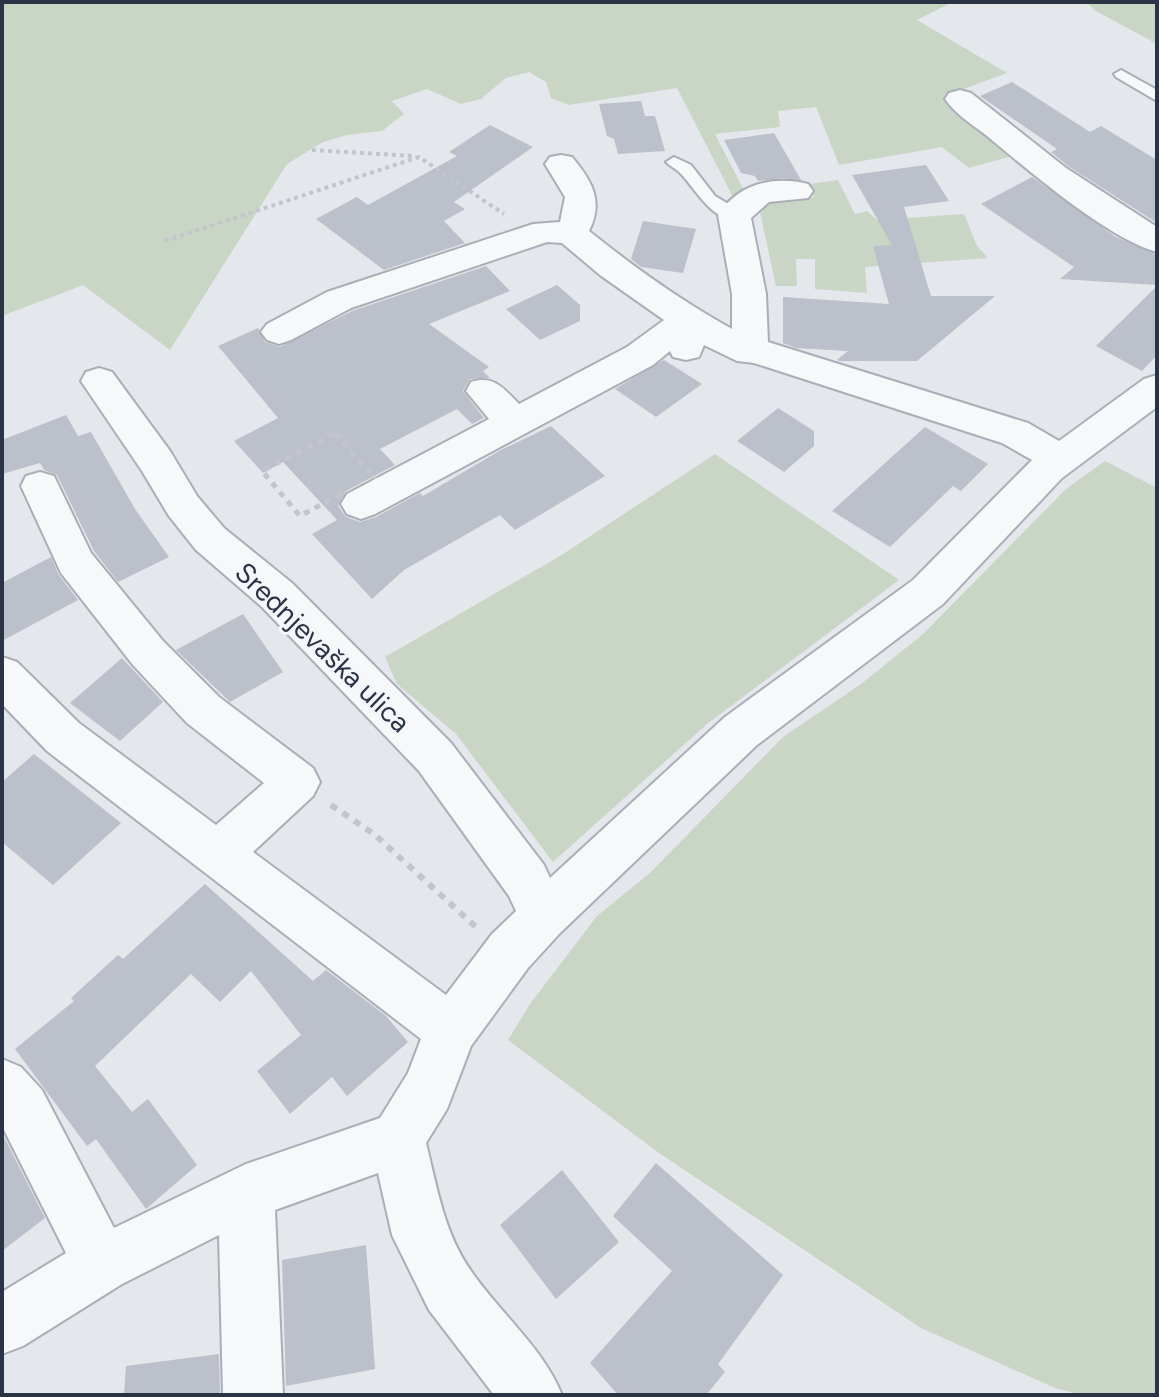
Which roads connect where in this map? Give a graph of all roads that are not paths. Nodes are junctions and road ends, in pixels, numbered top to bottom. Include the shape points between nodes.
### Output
1 (1121, 74) dead end
2 (1157, 97) edge
3 (960, 99) dead end
4 (674, 162) dead end
5 (561, 164) dead end
6 (797, 191) dead end
7 (734, 215) junction
8 (558, 232) junction
9 (1157, 241) edge
10 (386, 255) dead end
11 (421, 270) junction
12 (279, 332) dead end
13 (687, 335) junction
14 (750, 352) junction
15 (99, 381) dead end
16 (1157, 388) edge
17 (484, 391) dead end
18 (515, 423) junction
19 (1062, 460) junction
20 (40, 486) dead end
21 (361, 504) road end
22 (2, 675) edge
23 (217, 854) junction
24 (543, 917) junction
25 (451, 1030) junction
26 (2, 1086) edge
27 (398, 1139) junction
28 (246, 1192) junction
29 (102, 1264) junction
30 (2, 1325) edge
31 (253, 1395) edge
32 (532, 1395) edge

1 - 2 lane
3 - 9 street via 1107,214
4 - 7 lane via 709,199
5 - 8 street via 580,193 583,213
6 - 7 street via 761,192
7 - 14 street via 749,294
8 - 11 street via 478,239
8 - 13 street via 612,267
10 - 11 street
11 - 12 street
13 - 14 street
13 - 18 street
14 - 19 street via 1015,433
15 - 24 street, Srednjevaška ulica via 210,539 277,595 435,757 527,881
16 - 19 street
17 - 18 street
18 - 21 street
19 - 24 street via 1048,468 928,592 741,731
20 - 23 street via 75,562 148,653 203,710 297,782
22 - 23 street via 63,737
23 - 25 street
24 - 25 street
25 - 27 street via 428,1090
26 - 29 street via 23,1109
27 - 28 street
27 - 32 street via 420,1235 449,1290
28 - 29 street
28 - 31 street
29 - 30 street

